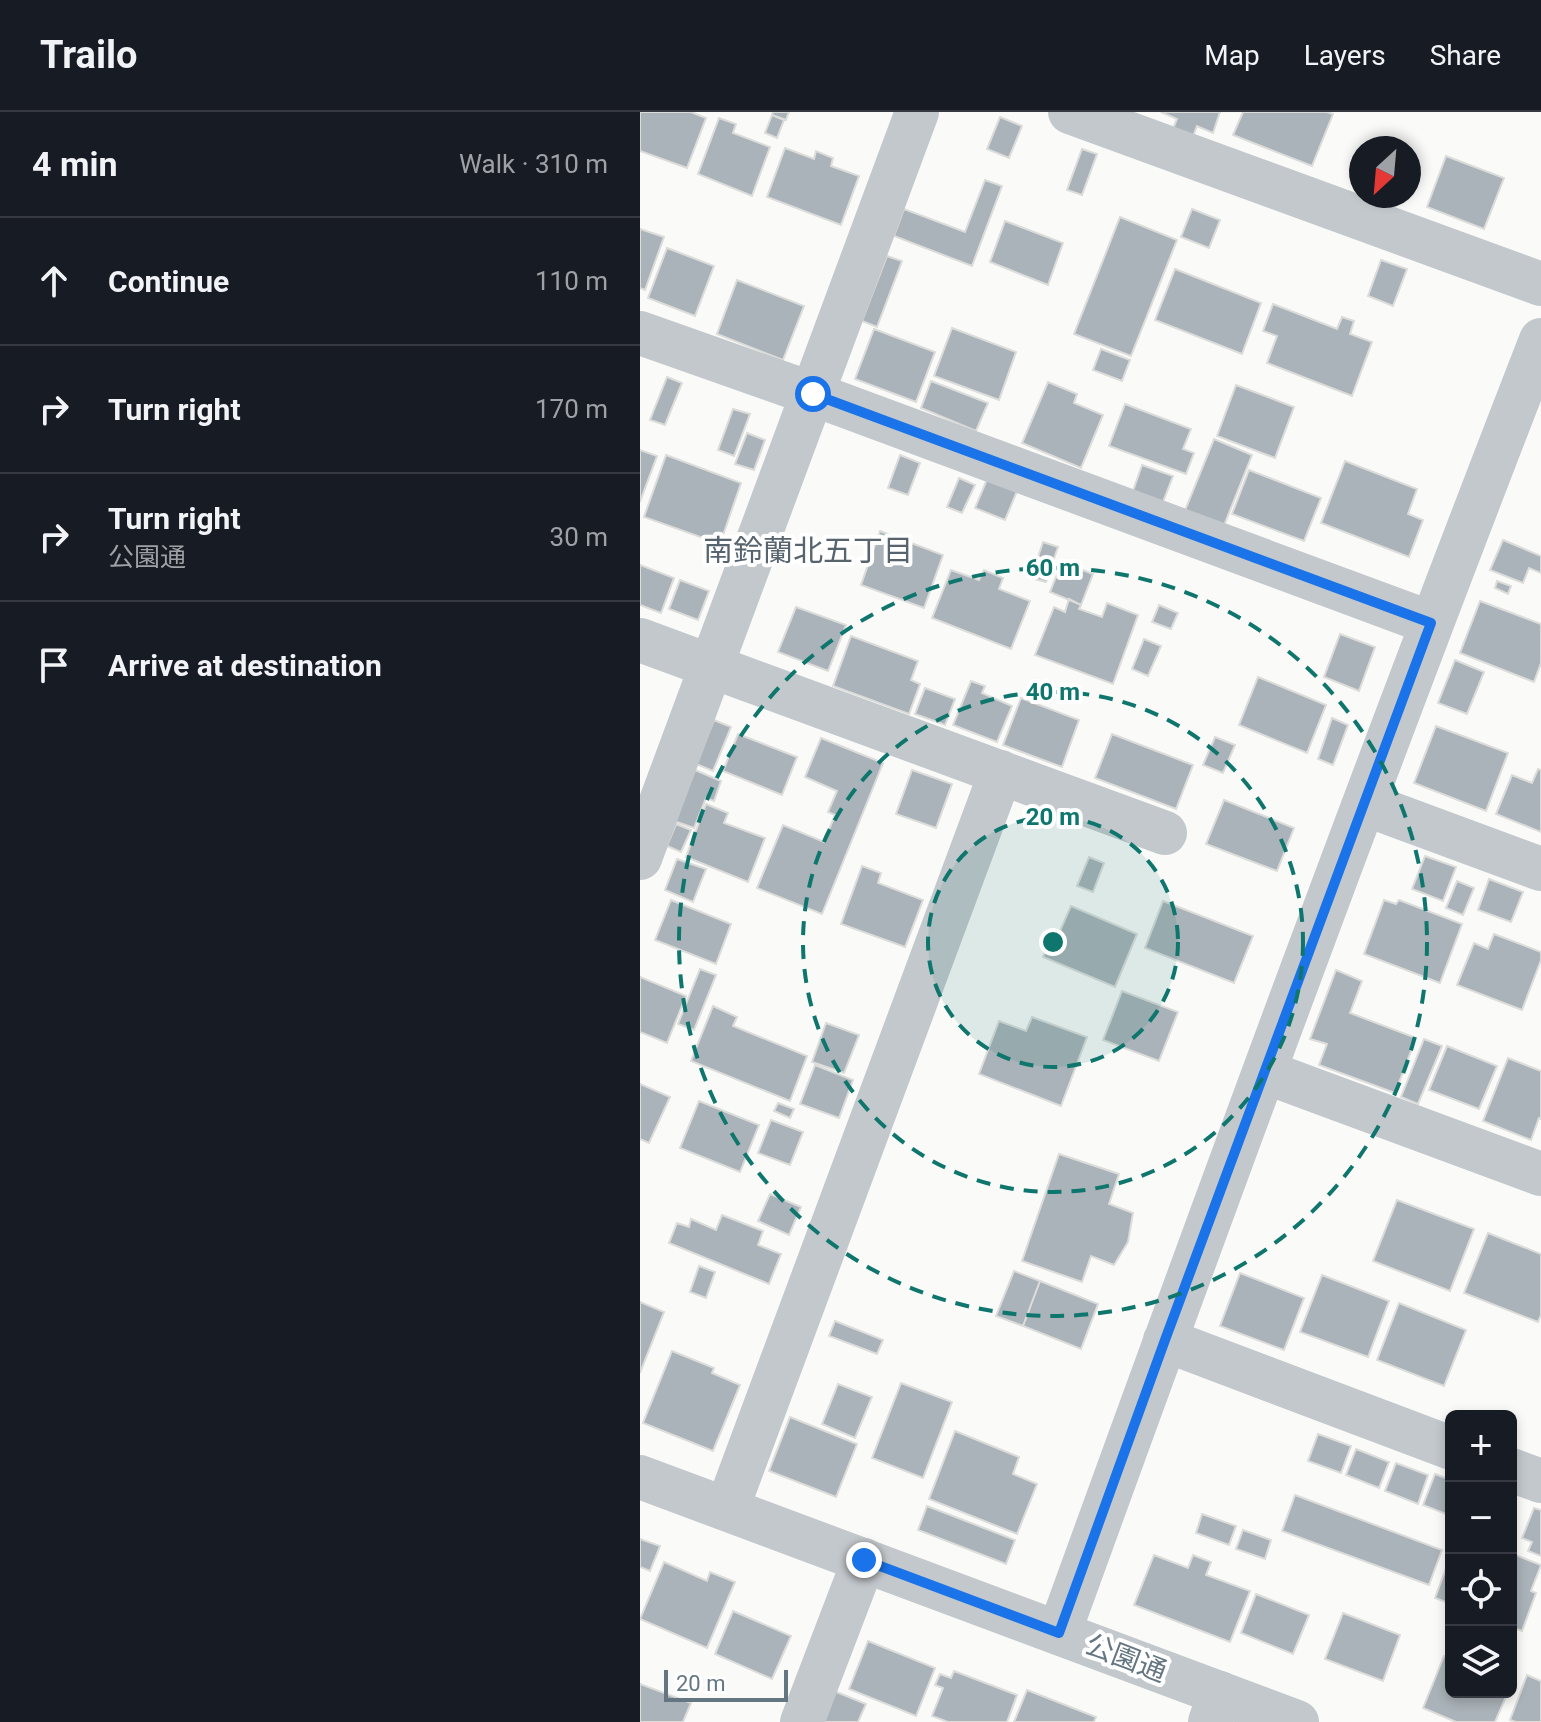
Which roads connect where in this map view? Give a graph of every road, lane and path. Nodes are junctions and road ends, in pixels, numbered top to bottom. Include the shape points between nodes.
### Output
1 (917, 112) edge
2 (1070, 112) edge
3 (1541, 284) edge
4 (640, 333) edge
5 (1541, 340) edge
6 (813, 394) junction
7 (1431, 623) junction
8 (640, 640) edge
9 (712, 667) junction
10 (1001, 772) junction
11 (1365, 804) junction
12 (1165, 833) dead end
13 (640, 858) edge
14 (1541, 869) edge
15 (1265, 1072) junction
16 (1541, 1174) edge
17 (1165, 1340) junction
18 (1445, 1446) edge
19 (1517, 1472) edge
20 (640, 1477) edge
21 (1541, 1481) edge
22 (727, 1509) junction
23 (864, 1560) junction
24 (1059, 1633) junction
25 (1215, 1708) edge
26 (802, 1722) edge
27 (1297, 1722) edge

1 - 6 street
2 - 3 street
4 - 6 street
5 - 7 street
6 - 7 street
6 - 9 street
7 - 11 street
8 - 9 street
9 - 10 street
9 - 13 street
10 - 12 street
10 - 22 street
11 - 14 street
11 - 15 street
15 - 16 street
15 - 17 street
17 - 18 street
17 - 24 street
19 - 21 street
20 - 22 street, 公園通
22 - 23 street, 公園通
23 - 24 street, 公園通
23 - 26 street
24 - 25 street, 公園通
25 - 27 street, 公園通

